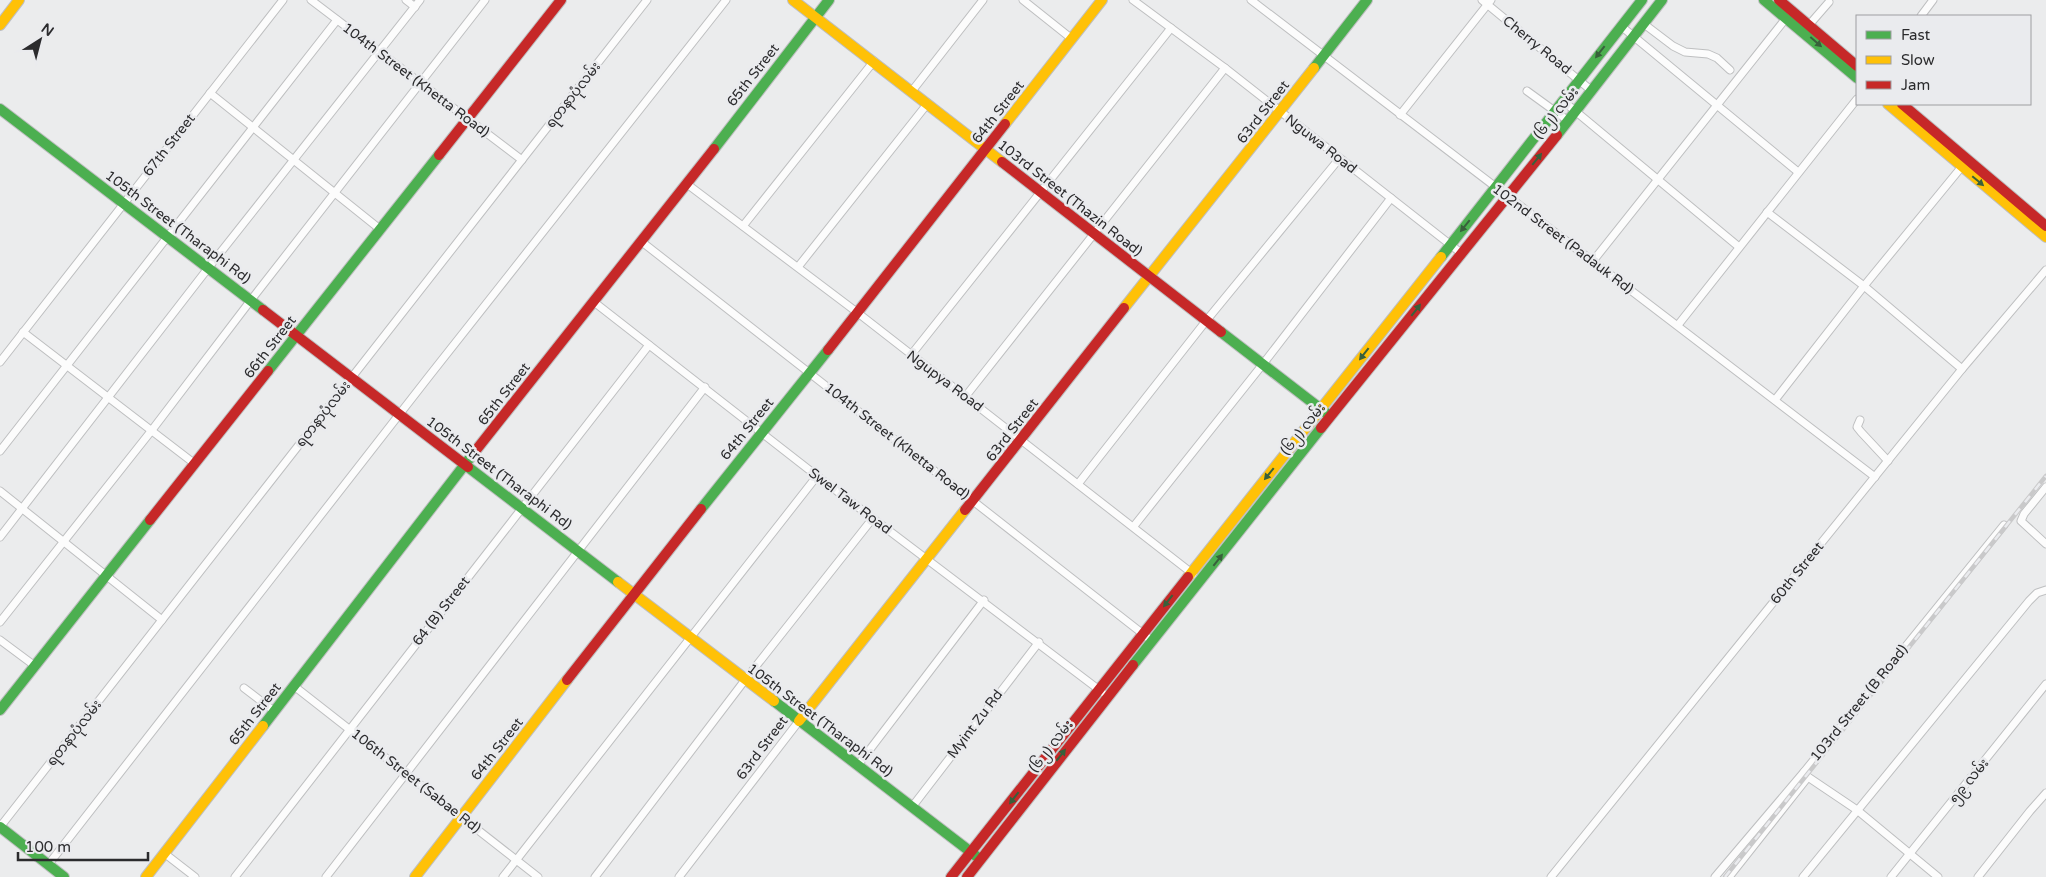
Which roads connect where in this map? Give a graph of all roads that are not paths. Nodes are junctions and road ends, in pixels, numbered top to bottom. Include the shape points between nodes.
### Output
1 (19, 0) edge
2 (283, 0) edge
3 (311, 0) edge
4 (406, 0) edge
5 (420, 0) edge
6 (485, 0) edge
7 (647, 0) edge
8 (726, 0) edge
9 (793, 0) edge
10 (829, 0) edge
11 (982, 0) edge
12 (1023, 0) edge
13 (1102, 0) edge
14 (1133, 0) edge
15 (1251, 0) edge
16 (1368, 0) edge
17 (1642, 0) edge
18 (1662, 0) edge
19 (1764, 0) edge
20 (1779, 0) edge
21 (1933, 0) edge
22 (557, 2) edge
23 (1487, 2) edge
24 (1829, 2) dead end
25 (415, 7) junction
26 (1789, 14) junction
27 (1922, 15) edge
28 (815, 17) junction
29 (337, 20) junction
30 (1644, 24) junction
31 (1809, 24) junction
32 (0, 25) edge
33 (1621, 26) junction
34 (1170, 28) junction
35 (1634, 37) junction
36 (1072, 39) junction
37 (380, 52) junction
38 (1324, 55) junction
39 (874, 61) junction
40 (1856, 65) edge
41 (1225, 68) junction
42 (1730, 70) dead end
43 (1856, 77) edge
44 (1578, 79) junction
45 (420, 83) junction
46 (912, 91) junction
47 (1527, 91) dead end
48 (1592, 91) junction
49 (210, 93) junction
50 (1562, 100) junction
51 (1856, 100) edge
52 (928, 103) junction
53 (1717, 104) junction
54 (1889, 105) edge
55 (1903, 105) edge
56 (0, 109) edge
57 (1554, 111) junction
58 (1576, 111) junction
59 (1280, 112) junction
60 (1400, 115) junction
61 (468, 119) junction
62 (1567, 120) junction
63 (253, 126) junction
64 (986, 149) junction
65 (1339, 159) junction
66 (294, 160) junction
67 (522, 160) junction
68 (1965, 163) junction
69 (1798, 172) junction
70 (1658, 180) junction
71 (687, 184) junction
72 (1496, 188) junction
73 (334, 192) junction
74 (1041, 193) junction
75 (1506, 197) junction
76 (1391, 198) junction
77 (124, 203) junction
78 (1767, 212) junction
79 (743, 226) junction
80 (2046, 226) edge
81 (381, 230) junction
82 (1094, 232) junction
83 (167, 236) junction
84 (2046, 237) edge
85 (642, 242) junction
86 (1450, 244) junction
87 (1740, 247) junction
88 (1461, 253) junction
89 (1593, 261) junction
90 (798, 267) junction
91 (209, 268) junction
92 (2046, 270) edge
93 (1150, 278) junction
94 (1864, 286) junction
95 (251, 300) junction
96 (594, 302) junction
97 (858, 313) junction
98 (1206, 321) junction
99 (1678, 325) junction
100 (23, 332) junction
101 (297, 335) junction
102 (649, 345) junction
103 (910, 355) junction
104 (0, 362) edge
105 (67, 364) junction
106 (1263, 364) junction
107 (1962, 369) junction
108 (810, 373) junction
109 (352, 377) junction
110 (705, 387) junction
111 (108, 396) junction
112 (965, 397) junction
113 (1775, 400) junction
114 (1321, 408) junction
115 (400, 414) junction
116 (1331, 416) junction
117 (1860, 420) dead end
118 (152, 430) junction
119 (761, 433) junction
120 (1022, 440) junction
121 (0, 451) edge
122 (1888, 461) junction
123 (195, 464) junction
124 (465, 464) junction
125 (817, 476) junction
126 (1875, 477) junction
127 (1078, 484) junction
128 (2046, 487) edge
129 (0, 491) edge
130 (974, 501) junction
131 (521, 507) junction
132 (22, 508) junction
133 (873, 518) junction
134 (2004, 525) dead end
135 (1134, 526) junction
136 (0, 537) edge
137 (64, 542) junction
138 (2046, 544) edge
139 (578, 551) junction
140 (928, 560) junction
141 (1191, 572) junction
142 (107, 576) junction
143 (1202, 580) junction
144 (2046, 590) edge
145 (633, 594) junction
146 (984, 600) junction
147 (162, 620) junction
148 (0, 622) edge
149 (1143, 634) junction
150 (690, 639) junction
151 (0, 640) edge
152 (1152, 641) junction
153 (1039, 642) junction
154 (35, 666) junction
155 (745, 680) junction
156 (2046, 684) edge
157 (294, 686) junction
158 (244, 688) dead end
159 (1098, 689) junction
160 (1108, 696) junction
161 (0, 710) edge
162 (274, 711) junction
163 (799, 721) junction
164 (350, 730) junction
165 (858, 765) junction
166 (407, 773) junction
167 (1806, 774) junction
168 (2046, 793) edge
169 (912, 807) junction
170 (1856, 810) junction
171 (462, 817) junction
172 (0, 827) edge
173 (164, 853) junction
174 (971, 853) junction
175 (1910, 855) junction
176 (517, 860) junction
177 (981, 860) junction
178 (48, 865) junction
179 (1718, 876) edge
180 (64, 877) edge
181 (146, 877) edge
182 (195, 877) edge
183 (234, 877) edge
184 (326, 877) edge
185 (415, 877) edge
186 (504, 877) edge
187 (538, 877) edge
188 (595, 877) edge
189 (679, 877) edge
190 (951, 877) edge
191 (967, 877) edge
192 (1551, 877) edge
193 (1729, 877) edge
194 (1804, 877) edge
195 (1891, 877) edge
196 (1938, 877) edge
197 (1978, 877) edge

1 - 32 street
2 - 49 street, 67th Street
3 - 29 street, 104th Street (Khetta Road)
4 - 25 street
5 - 25 street
6 - 45 street
7 - 67 street, ရတနာပုံလမ်း
8 - 115 street
9 - 28 street, 103rd Street (Thazin Road)
10 - 28 street, 65th Street
11 - 46 street
12 - 36 street
13 - 36 street, 64th Street
14 - 34 street, Nguwa Road
15 - 38 street, 102nd Street (Padauk Rd)
16 - 38 street, 63rd Street
17 - 33 street, (၆၂) လမ်း
18 - 30 street, (၆၂) လမ်း
19 - 26 street
20 - 26 street
21 - 27 street
22 - 61 street, 66th Street
23 - 44 street, Cherry Road
23 - 60 street
24 - 31 street
25 - 37 street
26 - 31 street
26 -> 43 street
26 - 53 street
28 - 39 street, 103rd Street (Thazin Road)
28 - 71 street, 65th Street
29 - 37 street, 104th Street (Khetta Road)
29 - 63 street
30 - 35 street, (၆၂) လမ်း
30 - 42 street via 1673,46 1685,52 1708,54
31 - 40 street
33 - 35 street
33 -> 44 street, (၆၂) လမ်း
34 - 41 street, Nguwa Road
34 - 74 street
35 - 48 street, (၆၂) လမ်း
35 - 53 street
36 - 64 street, 64th Street
37 - 45 street, 104th Street (Khetta Road)
37 - 66 street
38 - 59 street, 63rd Street
38 - 60 street, 102nd Street (Padauk Rd)
39 - 46 street, 103rd Street (Thazin Road)
39 - 79 street
41 - 59 street, Nguwa Road
41 - 82 street
44 - 48 street, Cherry Road
44 - 50 street, (၆၂) လမ်း
45 - 61 street, 104th Street (Khetta Road)
45 - 73 street
46 - 52 street, 103rd Street (Thazin Road)
47 - 57 street
48 - 58 street, (၆၂) လမ်း
49 - 63 street
49 - 77 street, 67th Street
50 - 57 street, (၆၂) လမ်း
50 - 58 street
51 - 69 street
52 - 64 street, 103rd Street (Thazin Road)
52 - 90 street
53 - 69 street
53 - 70 street
54 - 68 street
55 - 68 street
56 - 77 street, 105th Street (Tharaphi Rd)
57 - 62 street
57 - 72 street, (၆၂) လမ်း
58 - 62 street, (၆၂) လမ်း
58 - 70 street
59 - 65 street, Nguwa Road
59 - 93 street, 63rd Street
60 - 72 street, 102nd Street (Padauk Rd)
61 - 67 street, 104th Street (Khetta Road)
61 - 81 street, 66th Street
75 -> 62 street, (၆၂) လမ်း
63 - 66 street
63 - 83 street
64 - 74 street, 103rd Street (Thazin Road)
64 - 97 street, 64th Street
65 - 76 street, Nguwa Road
65 - 98 street
66 - 73 street
66 - 91 street
67 - 109 street, ရတနာပုံလမ်း
68 - 80 street
68 -> 84 street
68 - 94 street
69 - 78 street
70 - 87 street
70 - 89 street
71 - 79 street, Ngupya Road
71 - 85 street, 65th Street
72 - 75 street, 102nd Street (Padauk Rd)
72 -> 86 street, (၆၂) လမ်း
73 - 81 street
73 - 95 street
74 - 82 street, 103rd Street (Thazin Road)
74 - 103 street
75 - 88 street, (၆၂) လမ်း
75 - 89 street, 102nd Street (Padauk Rd)
76 - 86 street, Nguwa Road
76 - 106 street
77 - 83 street, 105th Street (Tharaphi Rd)
77 - 100 street, 67th Street
78 - 87 street
78 - 94 street
79 - 90 street, Ngupya Road
81 - 101 street, 66th Street
82 - 93 street, 103rd Street (Thazin Road)
82 - 112 street
83 - 91 street, 105th Street (Tharaphi Rd)
83 - 105 street
85 - 96 street, 65th Street
85 - 108 street, 104th Street (Khetta Road)
86 - 88 street, Nguwa Road
86 -> 114 street, (၆၂) လမ်း
87 - 99 street
116 -> 88 street, (၆၂) လမ်း
89 - 99 street, 102nd Street (Padauk Rd)
90 - 97 street, Ngupya Road
91 - 95 street, 105th Street (Tharaphi Rd)
91 - 111 street
92 - 107 street, 60th Street
93 - 98 street, 103rd Street (Thazin Road)
93 - 120 street, 63rd Street
94 - 107 street
94 - 113 street
95 - 101 street, 105th Street (Tharaphi Rd)
95 - 118 street
96 - 102 street, Swel Taw Road
96 - 124 street, 65th Street
97 - 103 street, Ngupya Road
97 - 108 street, 64th Street
98 - 106 street, 103rd Street (Thazin Road)
98 - 127 street
99 - 113 street, 102nd Street (Padauk Rd)
100 - 104 street, 67th Street
100 - 105 street
101 - 109 street, 105th Street (Tharaphi Rd)
101 - 123 street, 66th Street
102 - 110 street, Swel Taw Road
102 - 131 street, 64 (B) Street
103 - 112 street, Ngupya Road
105 - 111 street
105 - 121 street
106 - 114 street, 103rd Street (Thazin Road)
106 - 135 street
107 - 122 street, 60th Street
108 - 119 street, 64th Street
108 - 130 street, 104th Street (Khetta Road)
109 - 115 street, 105th Street (Tharaphi Rd)
109 - 147 street, ရတနာပုံလမ်း
110 - 119 street, Swel Taw Road
110 - 139 street
111 - 118 street
111 - 132 street
112 - 120 street, Ngupya Road
113 - 126 street, 102nd Street (Padauk Rd)
114 - 116 street, 103rd Street (Thazin Road)
114 -> 141 street, (၆၂) လမ်း
115 - 124 street, 105th Street (Tharaphi Rd)
115 - 178 street
143 -> 116 street, (၆၂) လမ်း
117 - 122 street via 1857,426 1861,432
118 - 123 street
118 - 137 street
119 - 125 street, Swel Taw Road
119 - 145 street, 64th Street
120 - 127 street, Ngupya Road
120 - 130 street, 63rd Street
122 - 126 street, 60th Street
123 - 142 street, 66th Street
124 - 131 street, 105th Street (Tharaphi Rd)
124 - 157 street, 65th Street
125 - 133 street, Swel Taw Road
125 - 150 street
126 - 192 street, 60th Street
127 - 135 street, Ngupya Road
128 - 138 street via 2021,521
129 - 132 street
130 - 140 street, 63rd Street
130 - 149 street, 104th Street (Khetta Road)
131 - 139 street, 105th Street (Tharaphi Rd)
131 - 164 street, 64 (B) Street
132 - 136 street
132 - 137 street
133 - 140 street, Swel Taw Road
133 - 155 street
134 - 167 street, 103rd Street (B Road)
135 - 141 street, Ngupya Road
137 - 142 street
137 - 148 street
139 - 145 street, 105th Street (Tharaphi Rd)
139 - 166 street
140 - 146 street, Swel Taw Road
140 - 163 street, 63rd Street
141 - 143 street, Ngupya Road
141 -> 149 street, (၆၂) လမ်း
142 - 147 street
142 - 154 street, 66th Street
143 - 152 street, (၆၂) လမ်း
144 - 170 street via 2029,600
145 - 150 street, 105th Street (Tharaphi Rd)
145 - 171 street, 64th Street
146 - 153 street, Swel Taw Road
146 - 165 street
147 - 172 street, ရတနာပုံလမ်း
149 - 152 street, 104th Street (Khetta Road)
149 - 159 street, (၆၂) လမ်း
150 - 155 street, 105th Street (Tharaphi Rd)
150 - 176 street
151 - 154 street
152 - 160 street, (၆၂) လမ်း
153 - 159 street, Swel Taw Road
153 - 169 street, Myint Zu Rd
154 - 161 street, 66th Street
155 - 163 street, 105th Street (Tharaphi Rd)
155 - 188 street
156 - 175 street, ၅၉ လမ်း
157 - 162 street, 65th Street
157 - 164 street, 106th Street (Sabae Rd)
158 - 162 street
159 - 160 street, Swel Taw Road
159 -> 174 street, (၆၂) လမ်း
177 -> 160 street, (၆၂) လမ်း
162 - 173 street, 65th Street
163 - 165 street, 105th Street (Tharaphi Rd)
163 - 189 street, 63rd Street
164 - 166 street, 106th Street (Sabae Rd)
164 - 183 street, 64 (B) Street
165 - 169 street, 105th Street (Tharaphi Rd)
166 - 171 street, 106th Street (Sabae Rd)
166 - 184 street
167 - 170 street, 103rd Street (B Road)
167 - 179 street
167 - 193 street
168 - 197 street
169 - 174 street, 105th Street (Tharaphi Rd)
170 - 175 street, 103rd Street (B Road)
170 - 194 street
171 - 176 street, 106th Street (Sabae Rd)
171 - 185 street, 64th Street
172 - 178 street
173 - 181 street, 65th Street
173 - 182 street
174 - 177 street, 105th Street (Tharaphi Rd)
174 - 190 street, (၆၂) လမ်း
175 - 195 street, ၅၉ လမ်း
175 - 196 street, 103rd Street (B Road)
176 - 186 street
176 - 187 street, 106th Street (Sabae Rd)
177 - 191 street, (၆၂) လမ်း
178 - 180 street

